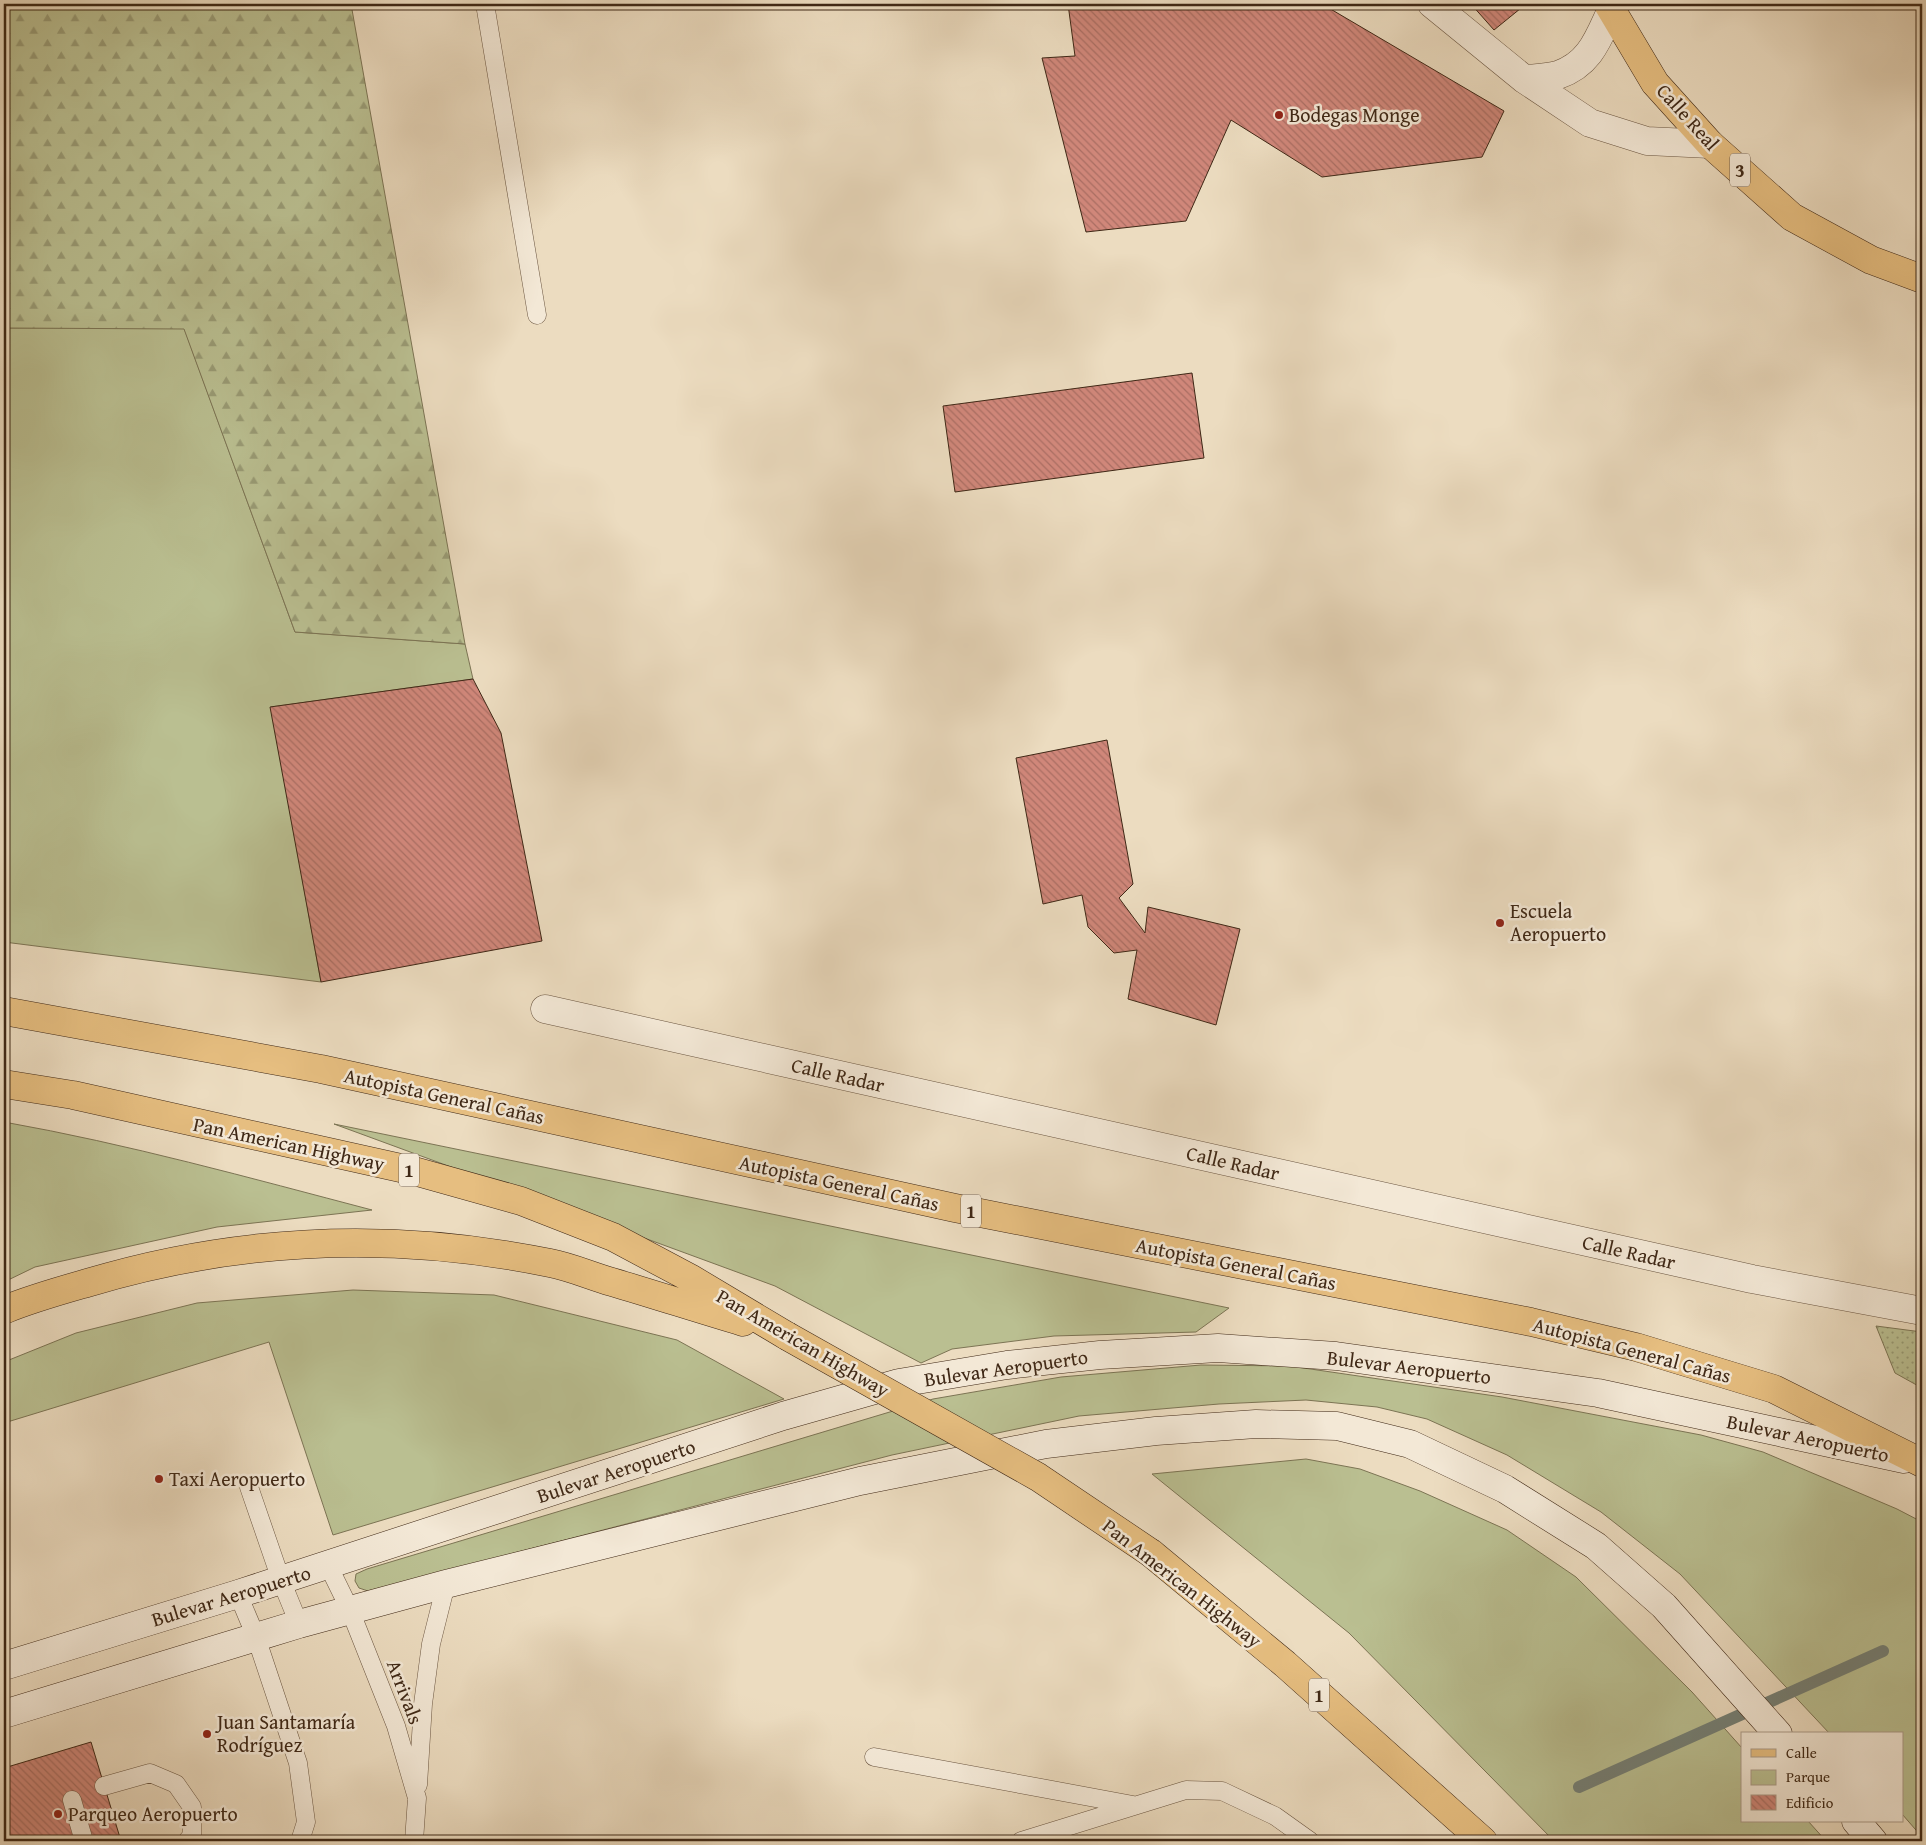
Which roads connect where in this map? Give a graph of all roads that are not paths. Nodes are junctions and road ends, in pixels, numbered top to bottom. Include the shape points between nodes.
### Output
1 (485, 4) edge
2 (1432, 4) edge
3 (1609, 8) edge
4 (1524, 80) junction
5 (1710, 144) junction
6 (1922, 279) edge
7 (536, 315) dead end
8 (546, 1009) dead end
9 (4, 1011) edge
10 (4, 1084) edge
11 (4, 1310) edge
12 (1922, 1311) edge
13 (787, 1336) junction
14 (1922, 1463) edge
15 (249, 1487) dead end
16 (328, 1565) junction
17 (281, 1580) junction
18 (446, 1584) junction
19 (238, 1594) junction
20 (350, 1610) junction
21 (299, 1624) junction
22 (256, 1637) junction
23 (4, 1666) edge
24 (4, 1714) edge
25 (1776, 1732) edge
26 (874, 1757) dead end
27 (104, 1786) dead end
28 (418, 1798) junction
29 (72, 1800) dead end
30 (1136, 1805) junction
31 (1857, 1822) edge
32 (84, 1841) edge
33 (187, 1841) edge
34 (300, 1841) edge
35 (414, 1841) edge
36 (1021, 1841) edge
37 (1310, 1841) edge
38 (1483, 1841) edge
39 (1873, 1841) edge

1 - 7 lane
2 - 4 street
3 - 4 street via 1596,43 1580,64 1558,75
3 - 5 main road, Calle Real / 3 via 1655,83
4 - 5 street via 1590,123 1647,141
5 - 6 main road, Calle Real / 3 via 1792,217 1871,260
8 - 12 street, Calle Radar via 1752,1279
9 - 14 main road, Autopista General Cañas / 1 via 321,1069 955,1208 1530,1322 1636,1347 1774,1389
10 - 13 main road, Pan American Highway / 1 via 74,1095 414,1172 521,1201 612,1237 690,1278
11 - 13 main road via 127,1271 189,1257 253,1247 370,1242 427,1244 551,1263
13 - 38 main road, Pan American Highway / 1, bridge via 1038,1478 1151,1554 1285,1664
14 - 16 street, Bulevar Aeropuerto via 1598,1393 1336,1356 1218,1348 1100,1355 1007,1365 899,1384 783,1416
15 - 17 lane
16 - 17 street, Bulevar Aeropuerto
16 - 20 lane, Arrivals
17 - 19 street, Bulevar Aeropuerto
17 - 21 lane
18 - 20 street
18 - 25 street via 860,1481 1046,1444 1156,1431 1256,1424 1337,1426 1410,1444 1506,1489 1596,1546 1664,1606
18 - 28 lane via 431,1644 423,1704
19 - 22 lane
19 - 23 street, Bulevar Aeropuerto
20 - 21 street
20 - 28 lane, Arrivals via 396,1726
21 - 22 street
22 - 24 street
22 - 34 lane via 298,1763 306,1822
26 - 30 lane
27 - 33 lane via 150,1773 176,1784 192,1807 192,1835
28 - 35 lane, Arrivals
29 - 32 lane
30 - 36 lane
30 - 37 lane via 1186,1790 1222,1791 1275,1816
31 - 39 street

